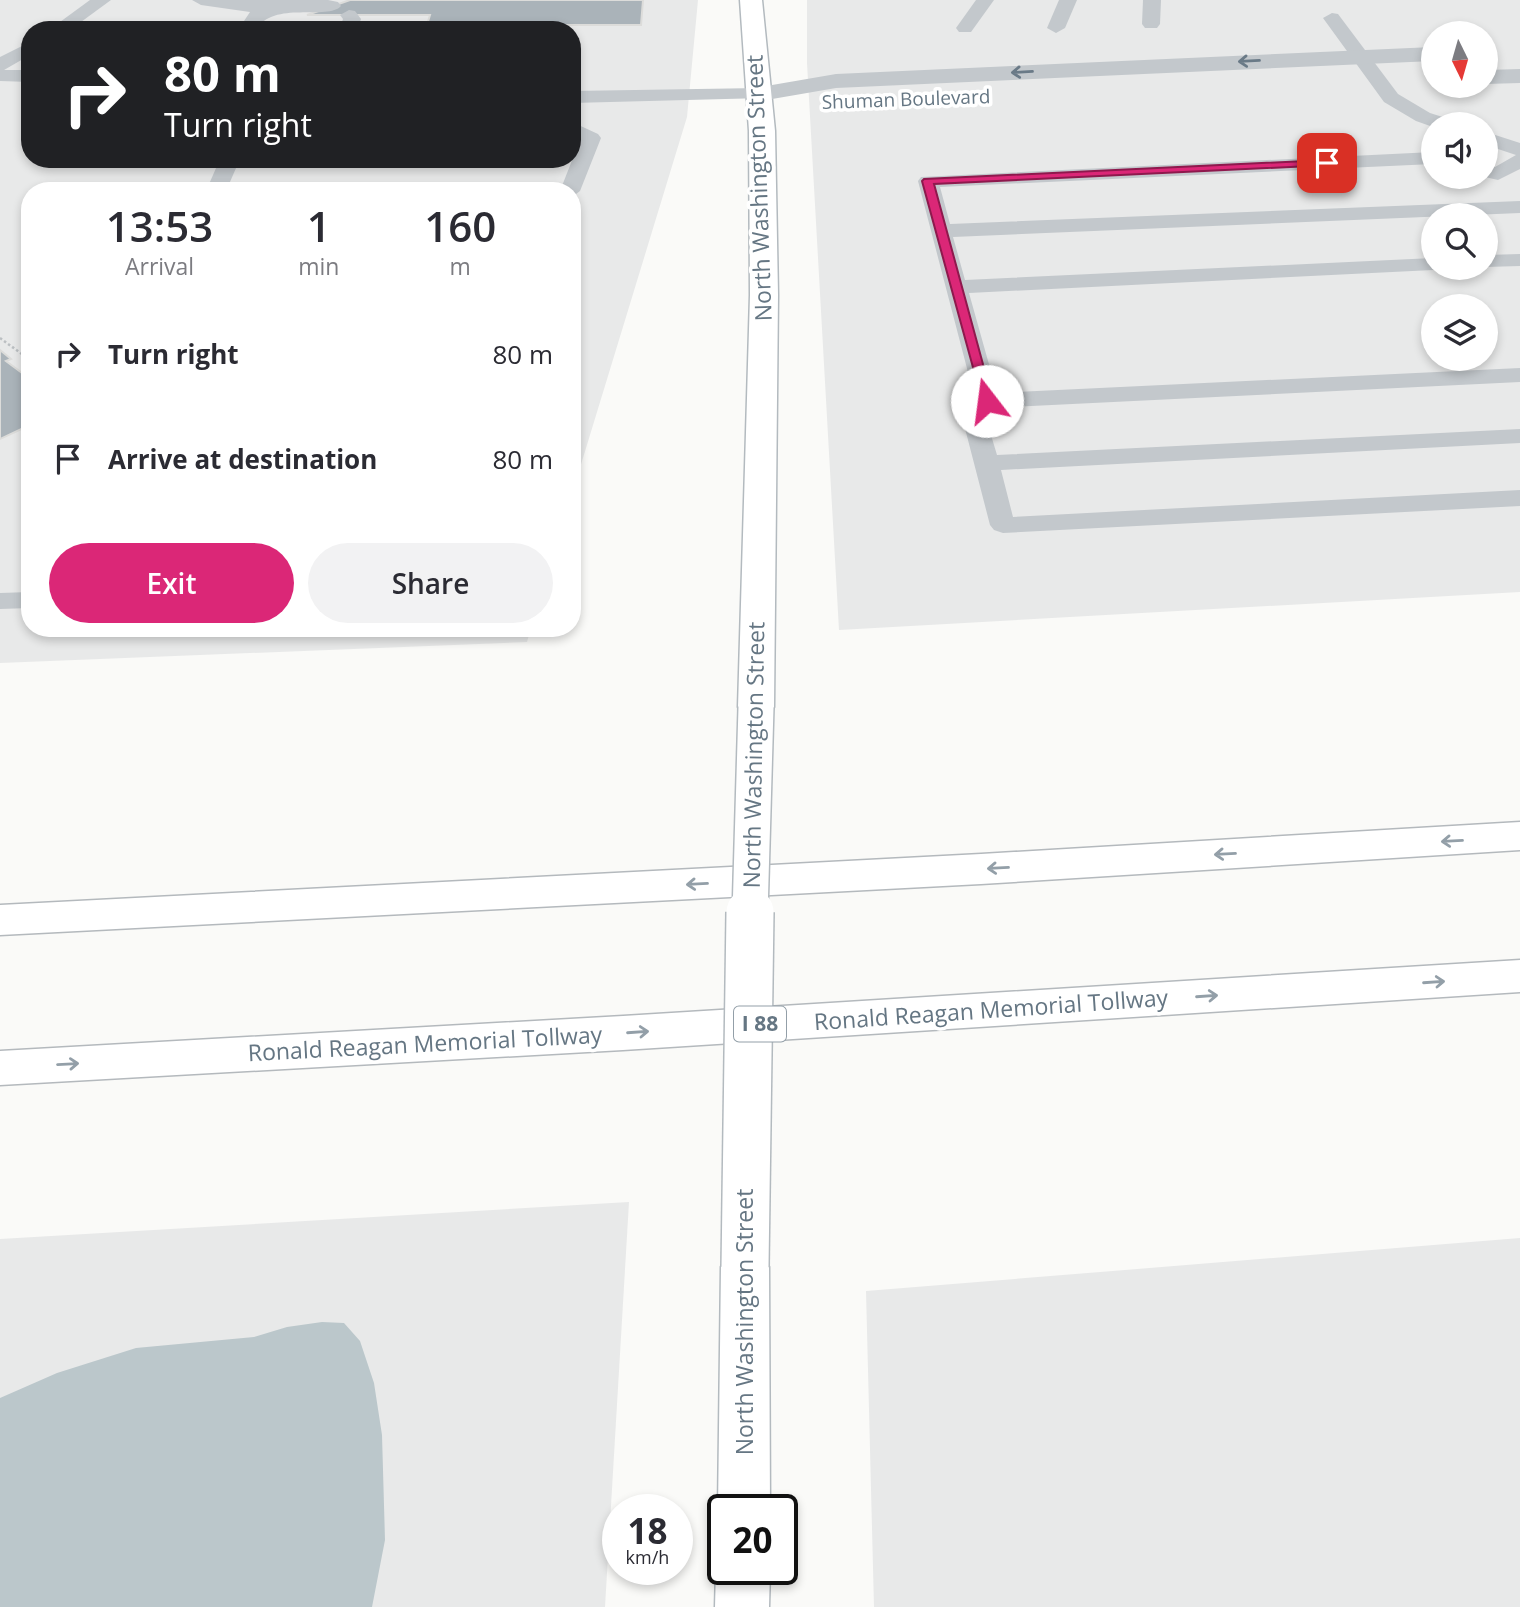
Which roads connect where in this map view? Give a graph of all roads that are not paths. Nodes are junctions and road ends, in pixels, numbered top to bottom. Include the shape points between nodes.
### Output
1 (102, 0) edge
2 (202, 0) edge
3 (751, 0) edge
4 (985, 0) edge
5 (1068, 0) edge
6 (1152, 0) edge
7 (283, 3) edge
8 (332, 6) dead end
9 (1332, 18) dead end
10 (77, 21) edge
11 (252, 21) edge
12 (1151, 24) dead end
13 (965, 27) dead end
14 (1056, 28) dead end
15 (21, 52) edge
16 (1421, 54) edge
17 (1360, 56) junction
18 (0, 65) edge
19 (0, 75) edge
20 (21, 76) edge
21 (1520, 76) edge
22 (1498, 77) edge
23 (1411, 80) dead end
24 (1377, 81) junction
25 (1350, 82) dead end
26 (1102, 93) dead end
27 (760, 94) junction
28 (581, 97) edge
29 (1421, 116) edge
30 (581, 133) edge
31 (1498, 142) edge
32 (1520, 150) edge
33 (1421, 159) edge
34 (1520, 160) edge
35 (581, 163) edge
36 (1498, 170) edge
37 (1498, 175) edge
38 (1520, 184) edge
39 (1520, 207) edge
40 (942, 231) junction
41 (1520, 260) edge
42 (1498, 261) edge
43 (1421, 265) edge
44 (956, 286) junction
45 (1520, 375) edge
46 (987, 401) junction
47 (1520, 436) edge
48 (986, 463) junction
49 (1520, 498) edge
50 (21, 600) edge
51 (0, 601) edge
52 (1520, 836) edge
53 (0, 920) edge
54 (1520, 976) edge
55 (0, 1068) edge
56 (744, 1494) edge
57 (743, 1585) edge
58 (742, 1607) edge

1 - 10 lane
2 - 7 lane via 251,7
3 - 27 main road, North Washington Street
4 - 13 lane
5 - 14 lane
6 - 12 lane
7 - 8 lane
7 - 11 lane
9 - 17 lane
15 - 18 lane
16 - 17 street, Shuman Boulevard
17 - 24 lane
17 -> 27 street, Shuman Boulevard via 836,80
19 - 20 lane
21 - 22 street
23 - 24 street
24 - 25 street
24 - 29 lane via 1391,98
26 - 27 street, Shuman Boulevard via 826,104
27 - 28 lane
27 - 56 main road, North Washington Street, bridge via 764,295 747,1012
30 - 35 lane via 591,138
31 - 32 lane
33 - 40 lane via 928,181
34 - 36 lane
37 - 38 lane
39 - 40 lane
40 - 44 lane
41 - 42 lane
43 - 44 lane
44 - 46 lane
45 - 46 lane
46 - 48 lane via 972,413
47 - 48 lane
48 - 49 lane via 1003,525
50 - 51 lane
52 -> 53 main road
55 -> 54 main road, Ronald Reagan Memorial Tollway / I 88
57 - 58 main road

